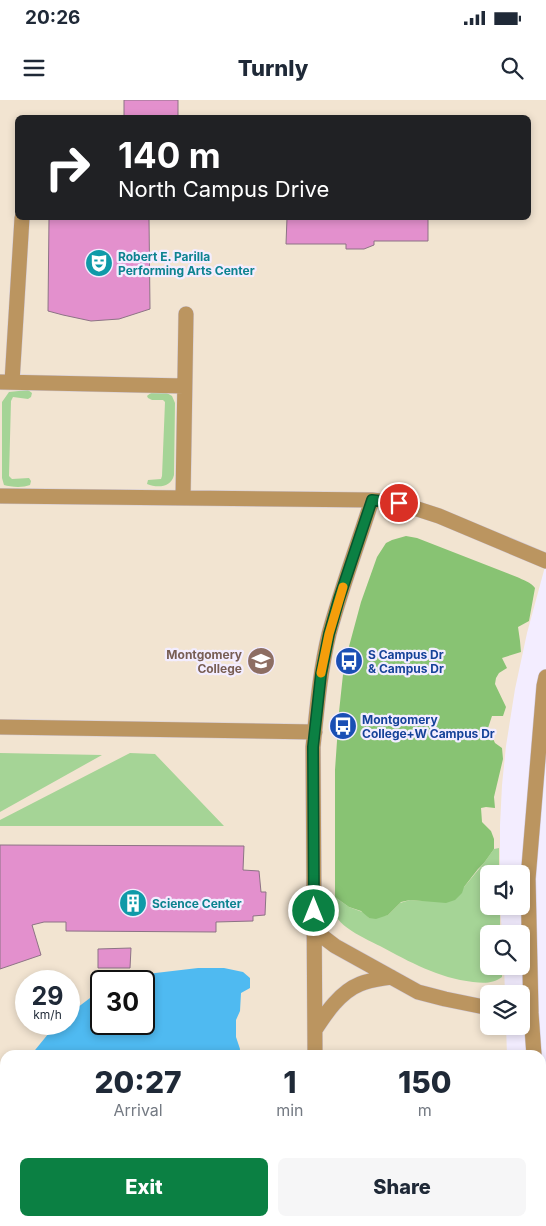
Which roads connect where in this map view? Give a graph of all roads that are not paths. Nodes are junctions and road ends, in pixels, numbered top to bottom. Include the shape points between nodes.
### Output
1 (22, 220) edge
2 (186, 314) dead end
3 (6, 382) edge
4 (184, 386) junction
5 (0, 496) edge
6 (183, 498) junction
7 (372, 500) junction
8 (546, 561) edge
9 (546, 677) edge
10 (0, 727) edge
11 (315, 732) junction
12 (314, 930) junction
13 (391, 978) junction
14 (526, 985) edge
15 (480, 1006) edge
16 (315, 1030) junction
17 (530, 1034) edge
18 (315, 1050) edge
19 (533, 1050) edge

1 - 3 street
2 - 4 street
3 - 4 street
4 - 6 street
5 - 6 street
6 - 7 street
7 - 8 street via 399,503 439,516
7 - 11 street via 329,634
9 - 14 street via 528,879
10 - 11 street
11 - 12 street
12 - 13 street
12 - 16 street
13 - 15 street via 418,992
13 - 16 street via 357,985 332,1006
16 - 18 street
17 - 19 street

